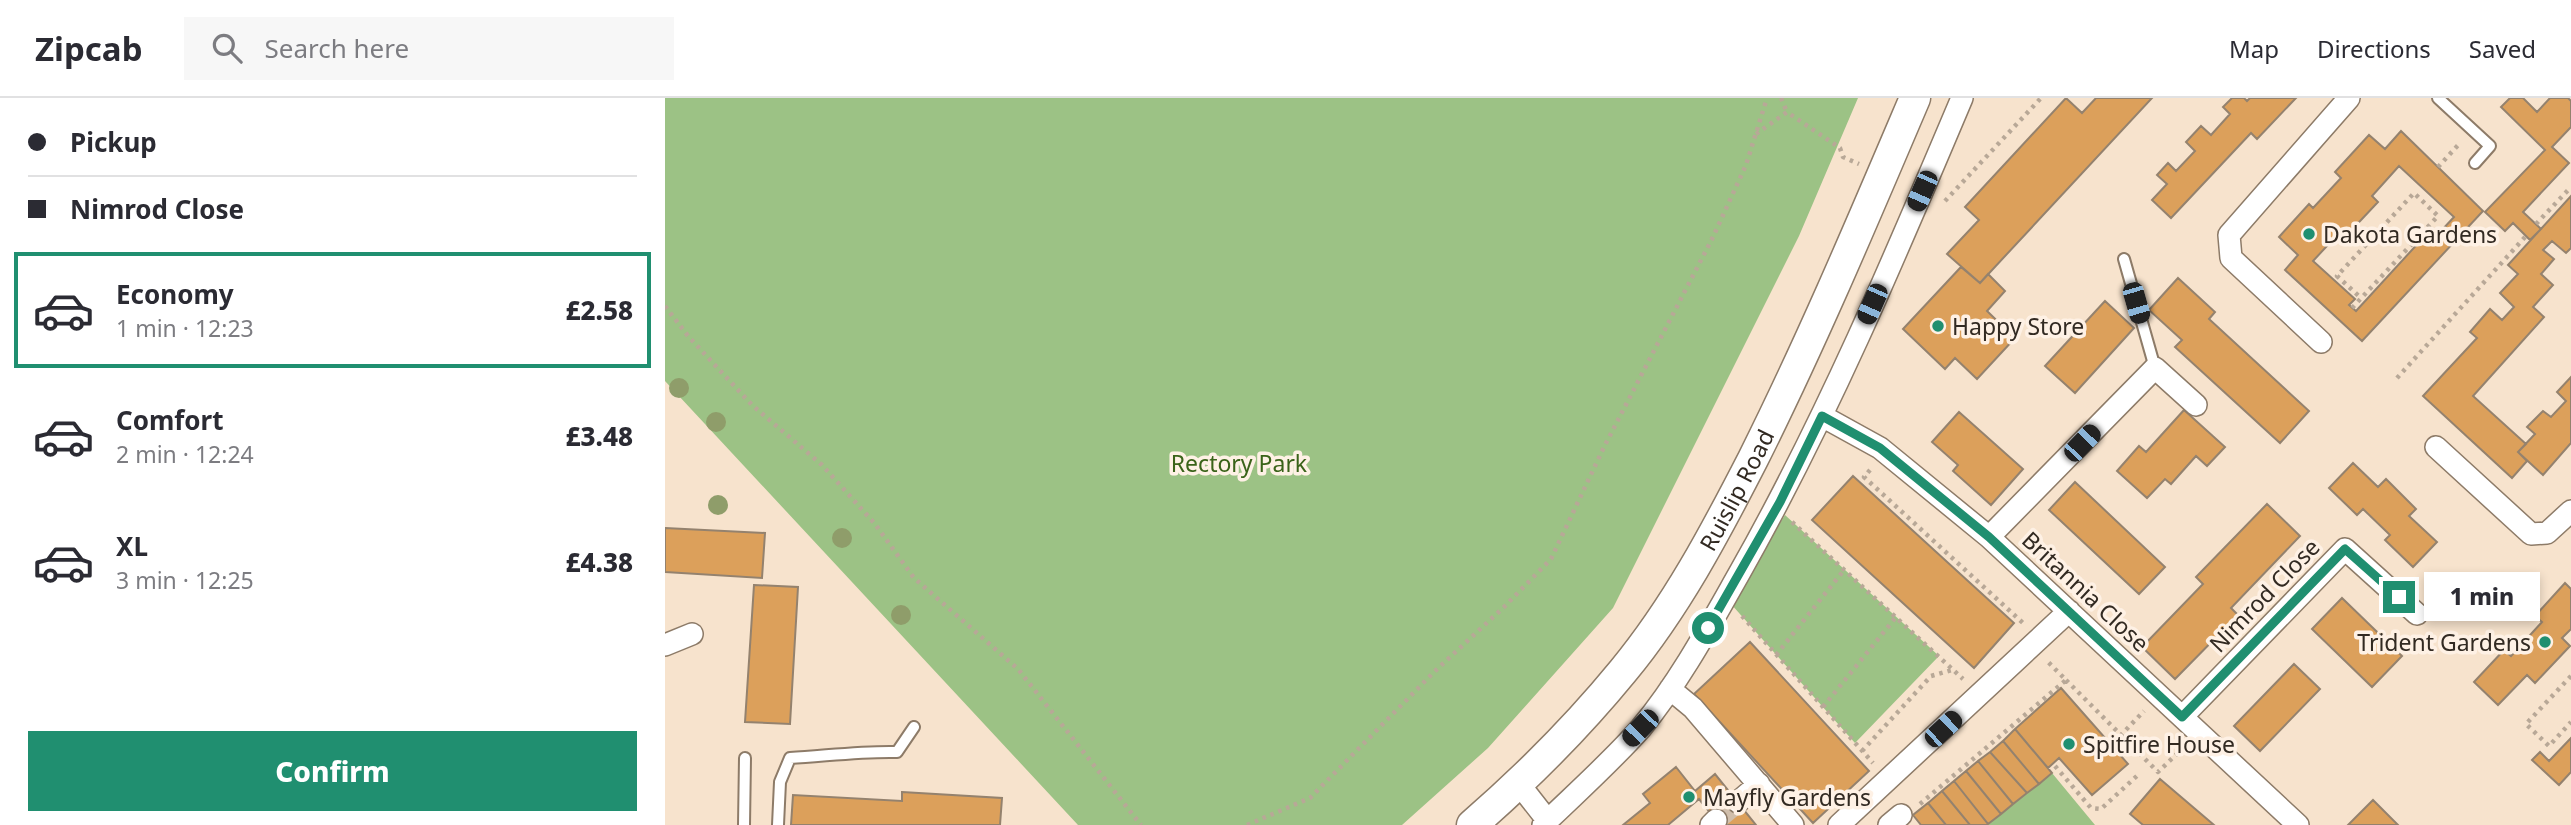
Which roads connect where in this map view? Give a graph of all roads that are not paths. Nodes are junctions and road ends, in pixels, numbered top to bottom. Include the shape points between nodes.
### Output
1 (1915, 98) edge
2 (1962, 98) edge
3 (2349, 98) edge
4 (2438, 98) edge
5 (2475, 163) dead end
6 (2124, 259) dead end
7 (2321, 342) dead end
8 (2155, 368) junction
9 (2196, 405) dead end
10 (1822, 416) junction
11 (2436, 446) dead end
12 (2571, 511) edge
13 (1989, 537) junction
14 (2069, 611) junction
15 (2417, 614) dead end
16 (692, 634) dead end
17 (665, 645) edge
18 (1669, 690) junction
19 (2182, 717) junction
20 (914, 727) dead end
21 (745, 758) dead end
22 (1520, 784) junction
23 (1759, 784) junction
24 (1738, 802) tunnel mouth
25 (1546, 823) edge
26 (744, 825) edge
27 (778, 825) edge
28 (1472, 825) edge
29 (1793, 825) edge
30 (1839, 825) edge
31 (2298, 825) edge

1 - 22 main road, Ruislip Road via 1794,376 1720,524 1624,670
2 - 10 street
3 - 7 street via 2229,234 2231,258
4 - 5 lane via 2490,146
6 - 8 lane
8 - 9 street
8 - 13 street
10 - 13 street, Britannia Close via 1885,452
10 - 18 street via 1780,502
11 - 12 street via 2531,534 2547,533
13 - 14 street, Britannia Close
14 - 19 street, Britannia Close
14 - 30 street
15 - 19 street, Nimrod Close via 2345,549
16 - 17 street
18 - 23 street via 1693,708
18 - 25 street via 1640,728
19 - 31 street, Britannia Close
20 - 27 lane via 897,752 790,758 780,782
21 - 26 lane
22 - 25 street
22 - 28 main road, Ruislip Road
23 - 24 street
23 - 29 street

